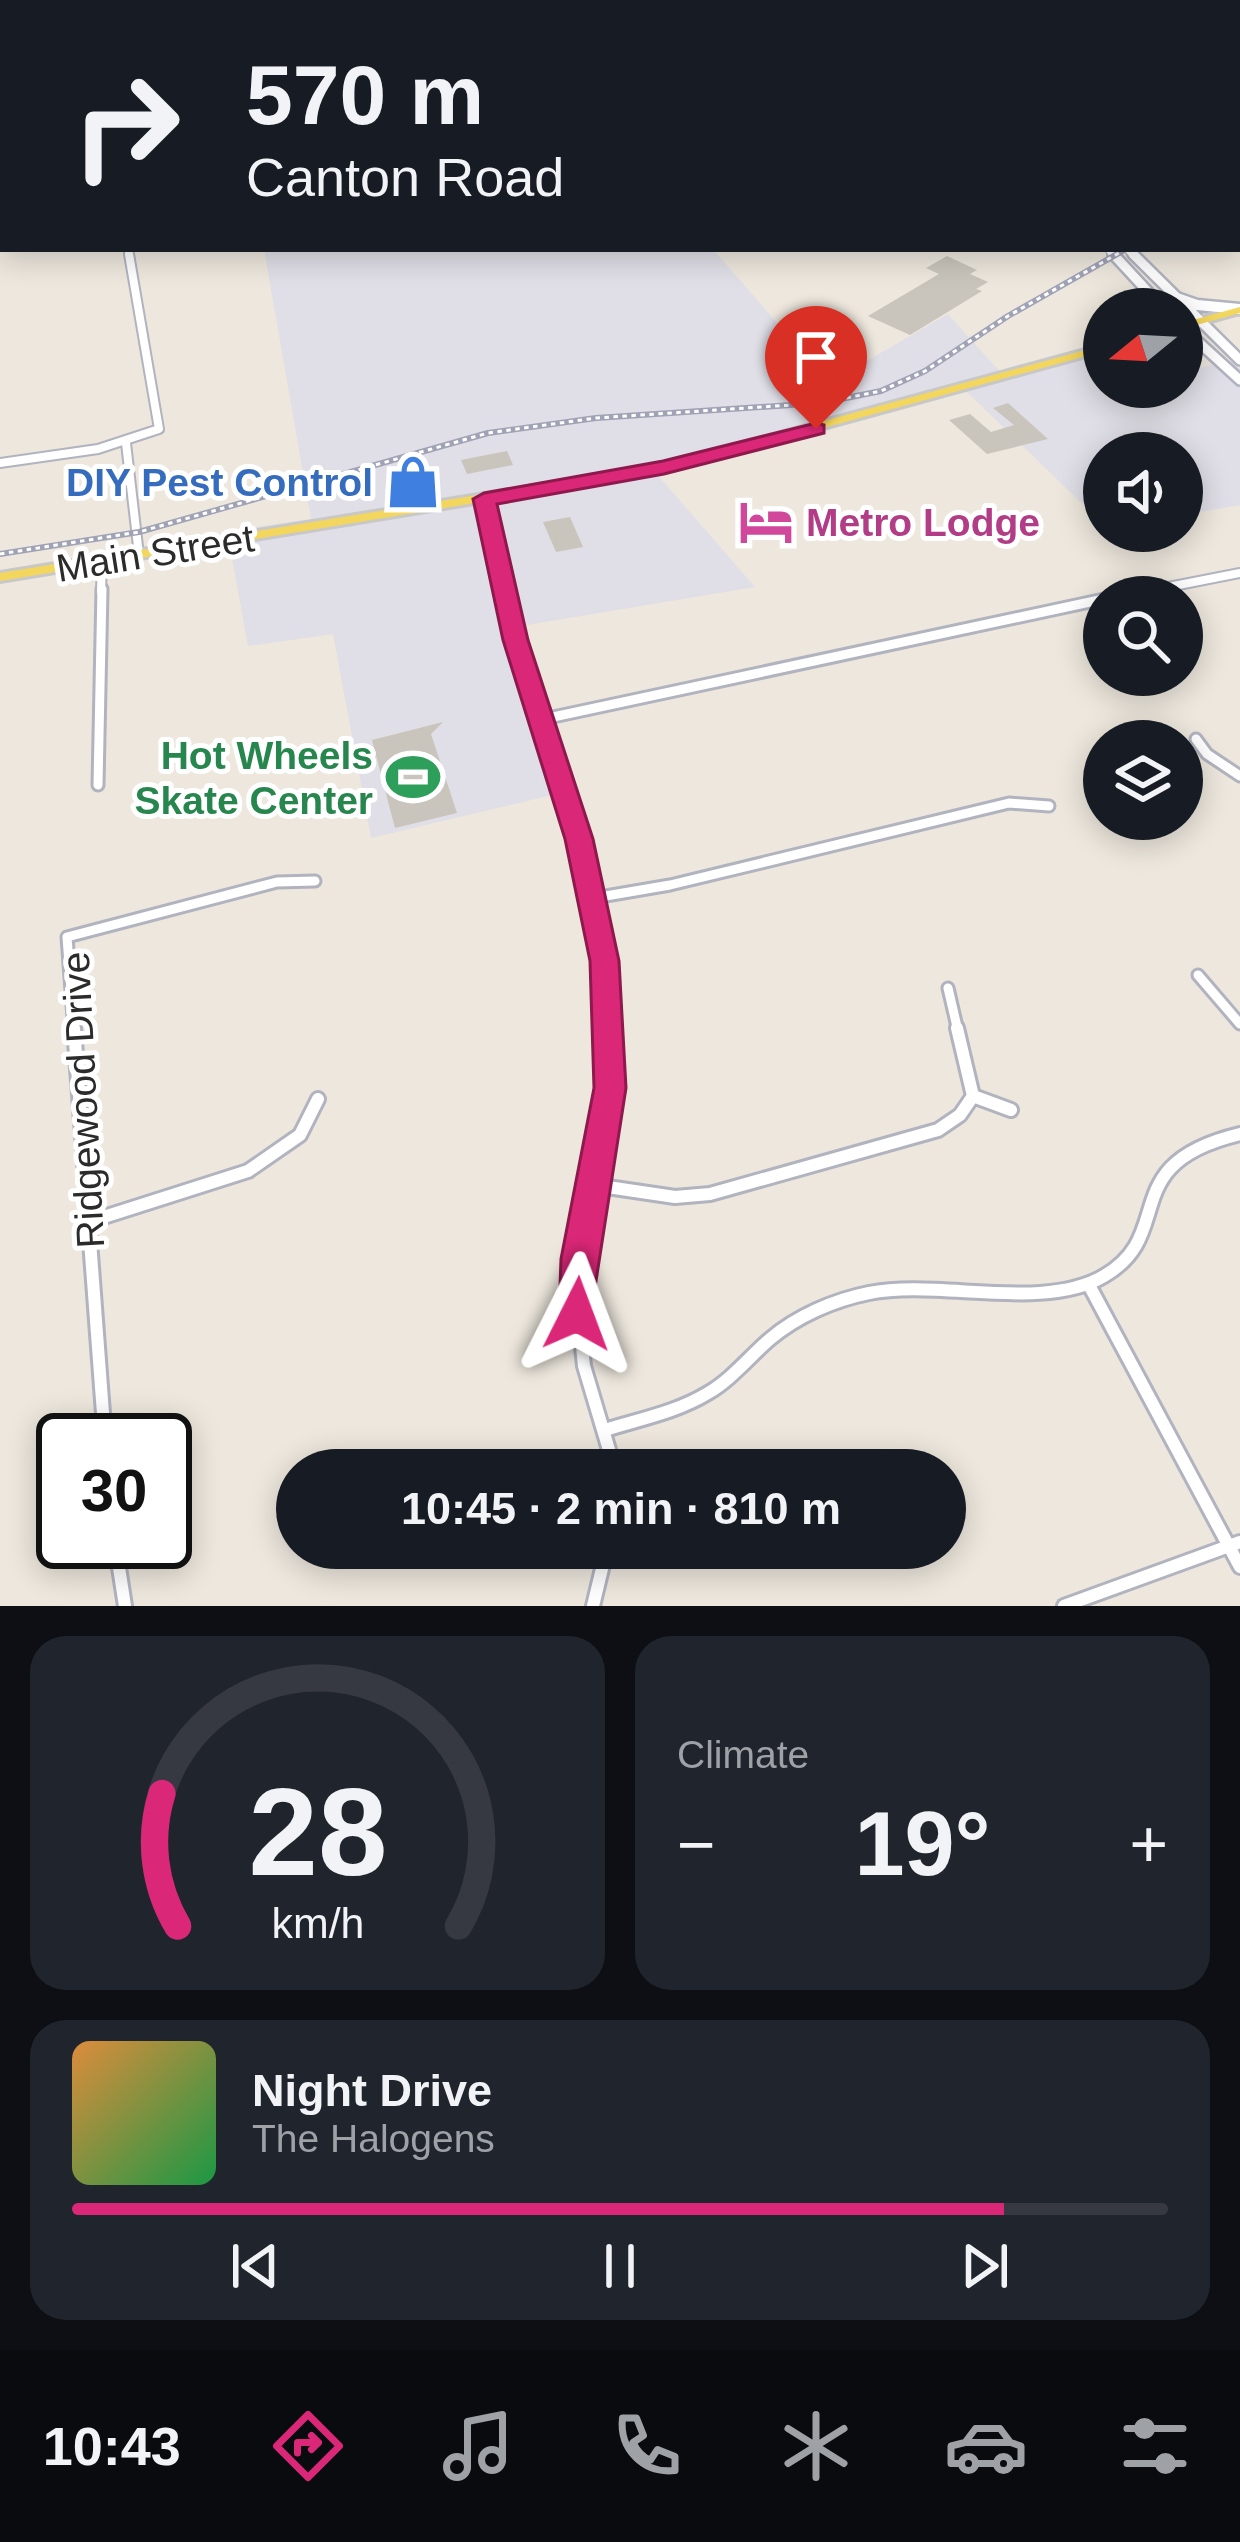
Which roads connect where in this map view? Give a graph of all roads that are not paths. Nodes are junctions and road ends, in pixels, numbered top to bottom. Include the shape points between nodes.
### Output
1 (129, 252) edge
2 (1112, 252) edge
3 (1131, 252) edge
4 (1144, 288) edge
5 (1165, 288) edge
6 (1203, 306) edge
7 (1240, 309) edge
8 (1203, 320) edge
9 (1203, 326) edge
10 (1203, 346) edge
11 (1083, 354) edge
12 (1240, 360) edge
13 (1240, 380) edge
14 (125, 443) junction
15 (0, 463) edge
16 (484, 499) junction
17 (140, 556) junction
18 (102, 561) junction
19 (1240, 573) edge
20 (0, 577) edge
21 (1203, 580) edge
22 (1083, 603) edge
23 (538, 719) junction
24 (1203, 749) edge
25 (1240, 776) edge
26 (98, 785) dead end
27 (1049, 806) dead end
28 (315, 881) dead end
29 (594, 898) junction
30 (1198, 975) dead end
31 (949, 988) dead end
32 (1240, 1024) edge
33 (974, 1096) junction
34 (319, 1099) dead end
35 (1011, 1110) dead end
36 (1240, 1134) edge
37 (594, 1185) junction
38 (88, 1222) junction
39 (1088, 1285) junction
40 (103, 1413) edge
41 (605, 1430) junction
42 (610, 1449) edge
43 (1234, 1544) edge
44 (1240, 1567) edge
45 (118, 1569) edge
46 (602, 1569) edge
47 (122, 1604) edge
48 (593, 1606) edge
49 (1064, 1606) edge

1 - 14 street via 160,417 159,429
2 - 4 street
3 - 5 street
6 - 7 main road
7 - 8 main road
9 - 12 street
10 - 13 street
11 - 16 main road, Main Street via 711,457
14 - 15 street
14 - 17 street
16 - 17 main road, Main Street
16 - 23 street
17 - 18 main road, Main Street
18 - 20 main road, Main Street
18 - 26 street
19 - 21 street
22 - 23 street
23 - 29 street
24 - 25 street
27 - 29 street via 1009,803
28 - 38 street, Ridgewood Drive via 277,882 67,937
29 - 37 street via 610,1032
30 - 32 street
31 - 33 street
33 - 35 street
33 - 37 street via 938,1130 710,1194
34 - 38 street via 300,1135 248,1171
36 - 39 street via 1200,1143 1172,1161 1132,1249
37 - 41 street via 576,1300 584,1366
38 - 40 street, Ridgewood Drive
39 - 41 street via 867,1293 796,1321 707,1395
39 - 43 street
41 - 42 street
43 - 44 street
43 - 49 street
45 - 47 street
46 - 48 street

